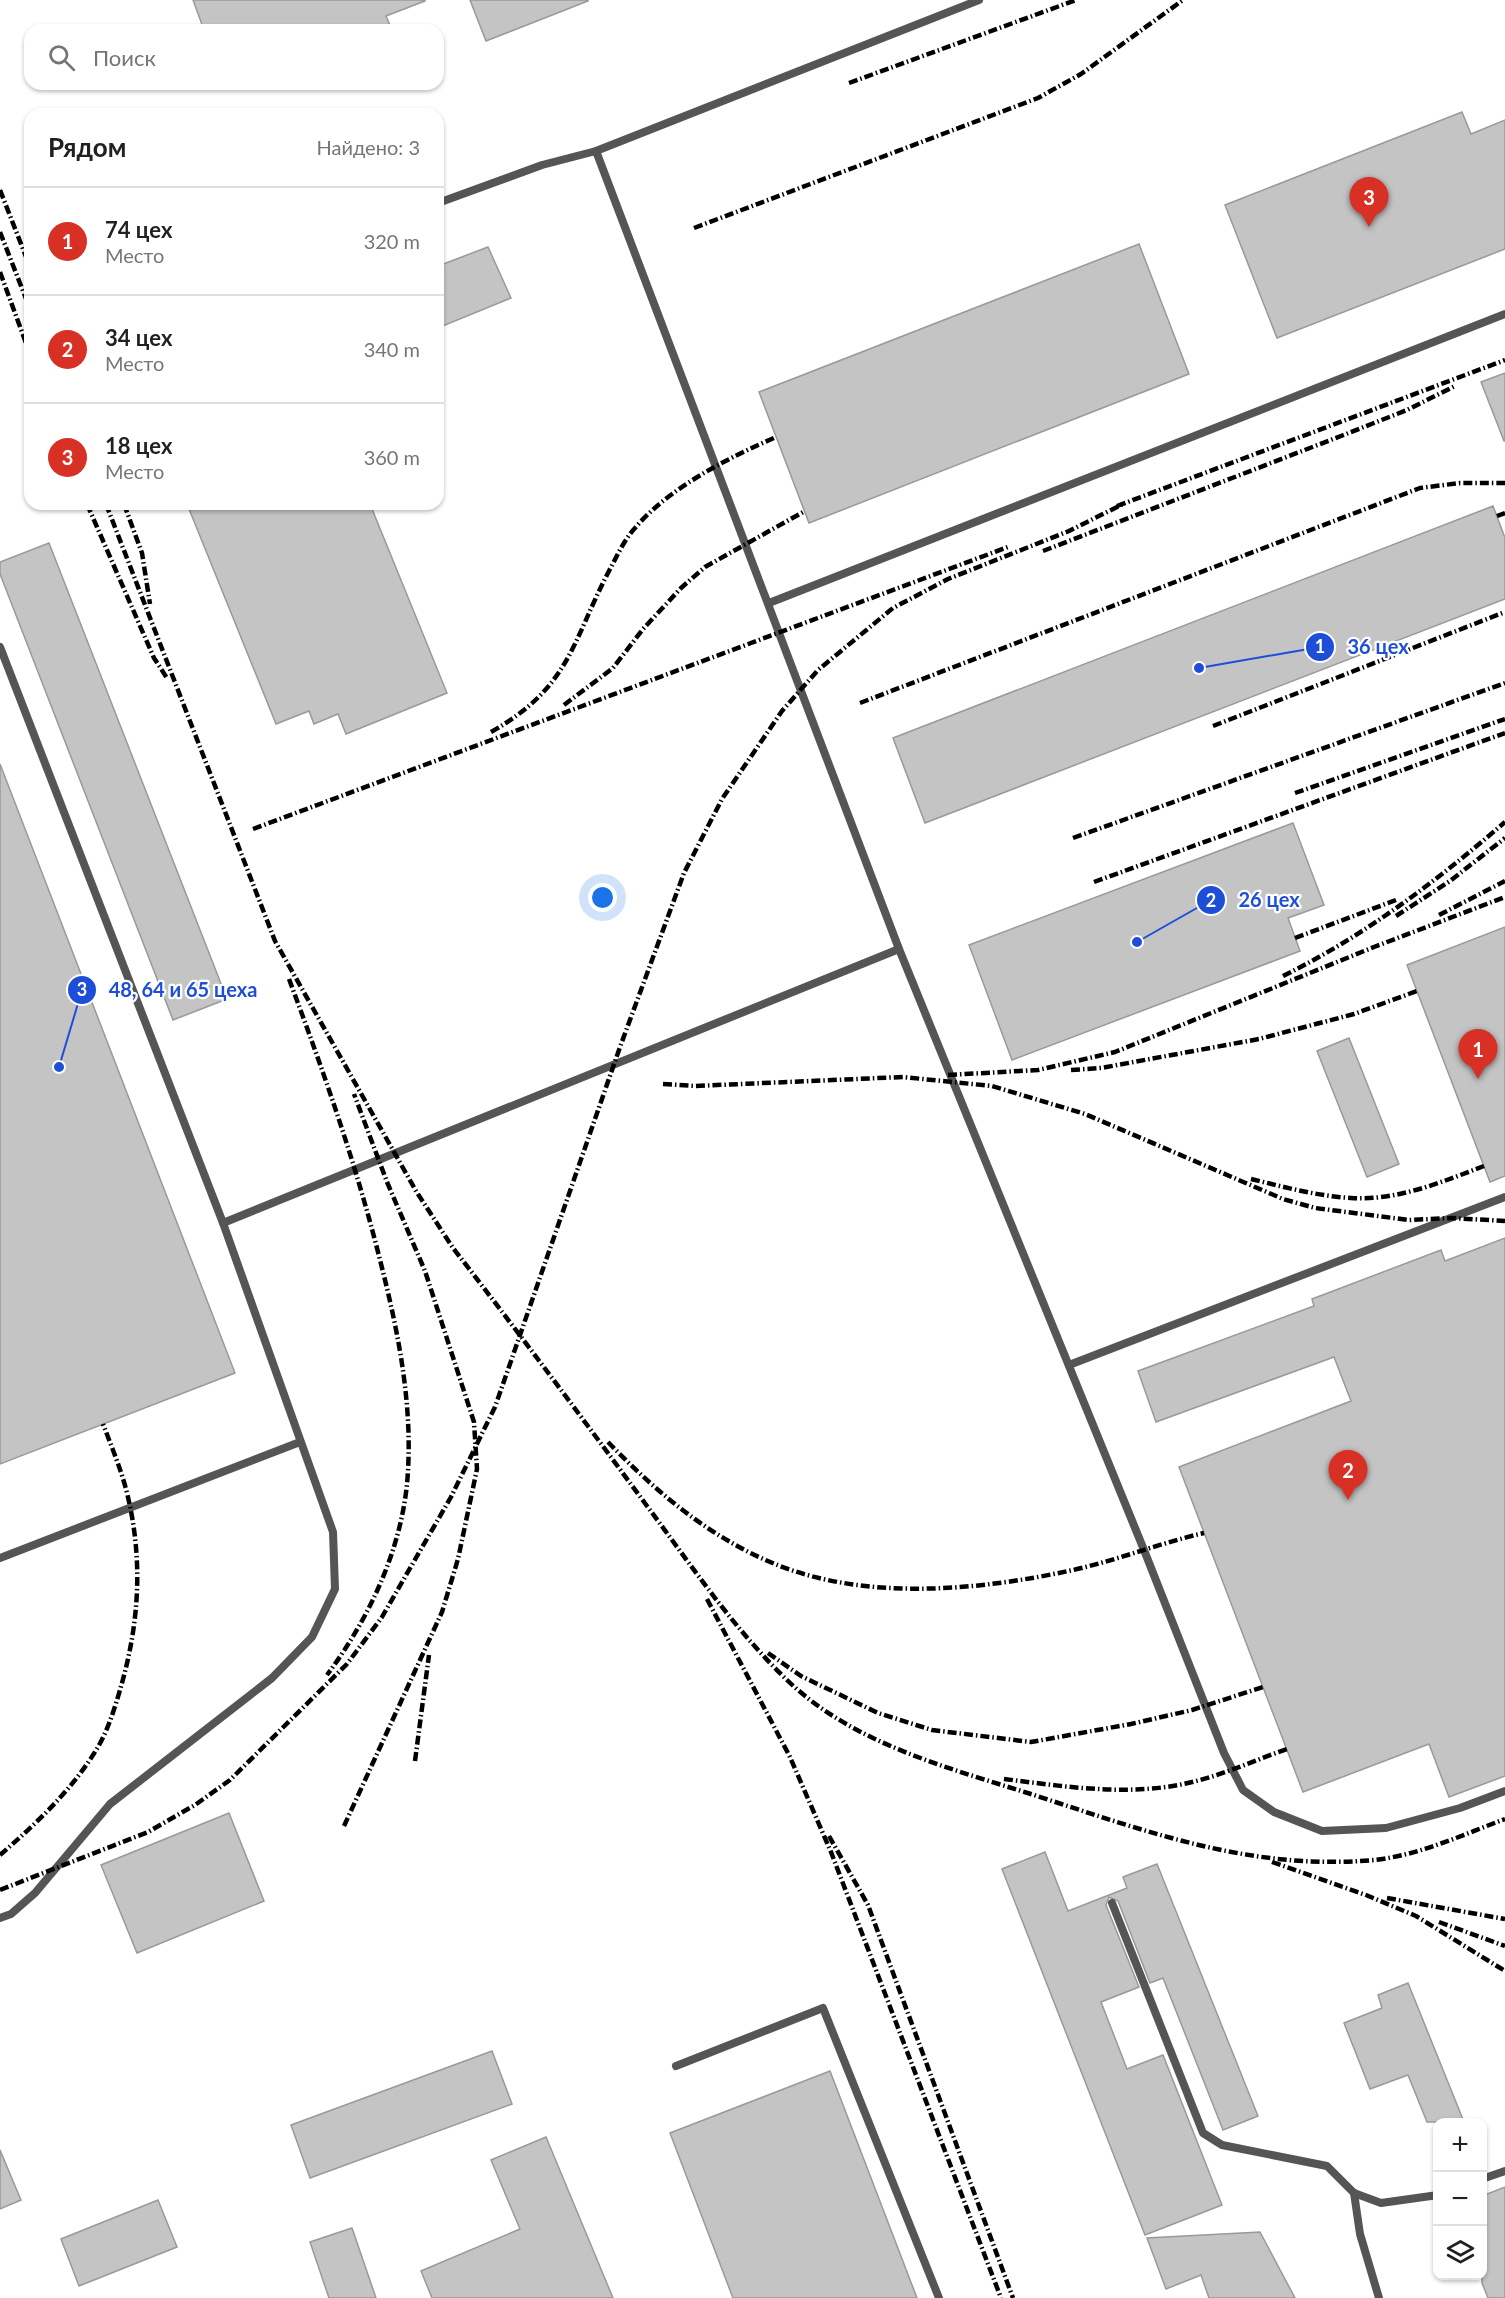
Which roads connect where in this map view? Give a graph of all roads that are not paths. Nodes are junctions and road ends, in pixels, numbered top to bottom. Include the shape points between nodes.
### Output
1 (979, 0) edge
2 (596, 151) junction
3 (444, 201) edge
4 (1505, 314) edge
5 (770, 603) junction
6 (0, 647) edge
7 (899, 949) junction
8 (1505, 1197) edge
9 (223, 1223) junction
10 (1069, 1365) junction
11 (300, 1442) junction
12 (0, 1558) edge
13 (1505, 1791) edge
14 (1112, 1903) dead end
15 (0, 1918) edge
16 (676, 2066) dead end
17 (1505, 2171) edge
18 (1487, 2177) edge
19 (1354, 2193) junction
20 (1433, 2196) edge
21 (939, 2298) edge
22 (1379, 2298) edge

1 - 2 lane
2 - 3 lane via 542,165
2 - 5 lane
4 - 5 lane
5 - 7 lane
6 - 9 lane
7 - 9 lane
7 - 10 lane
8 - 10 lane
9 - 11 lane
10 - 13 lane via 1224,1754 1244,1790 1274,1812 1322,1831 1386,1828 1460,1809
11 - 12 lane
11 - 15 lane via 333,1532 335,1589 312,1636 272,1678 110,1804 35,1893 11,1914
14 - 19 lane via 1203,2133 1222,2145 1327,2166
16 - 21 lane via 823,2008
17 - 18 lane
19 - 20 lane via 1381,2203
19 - 22 lane via 1360,2234

